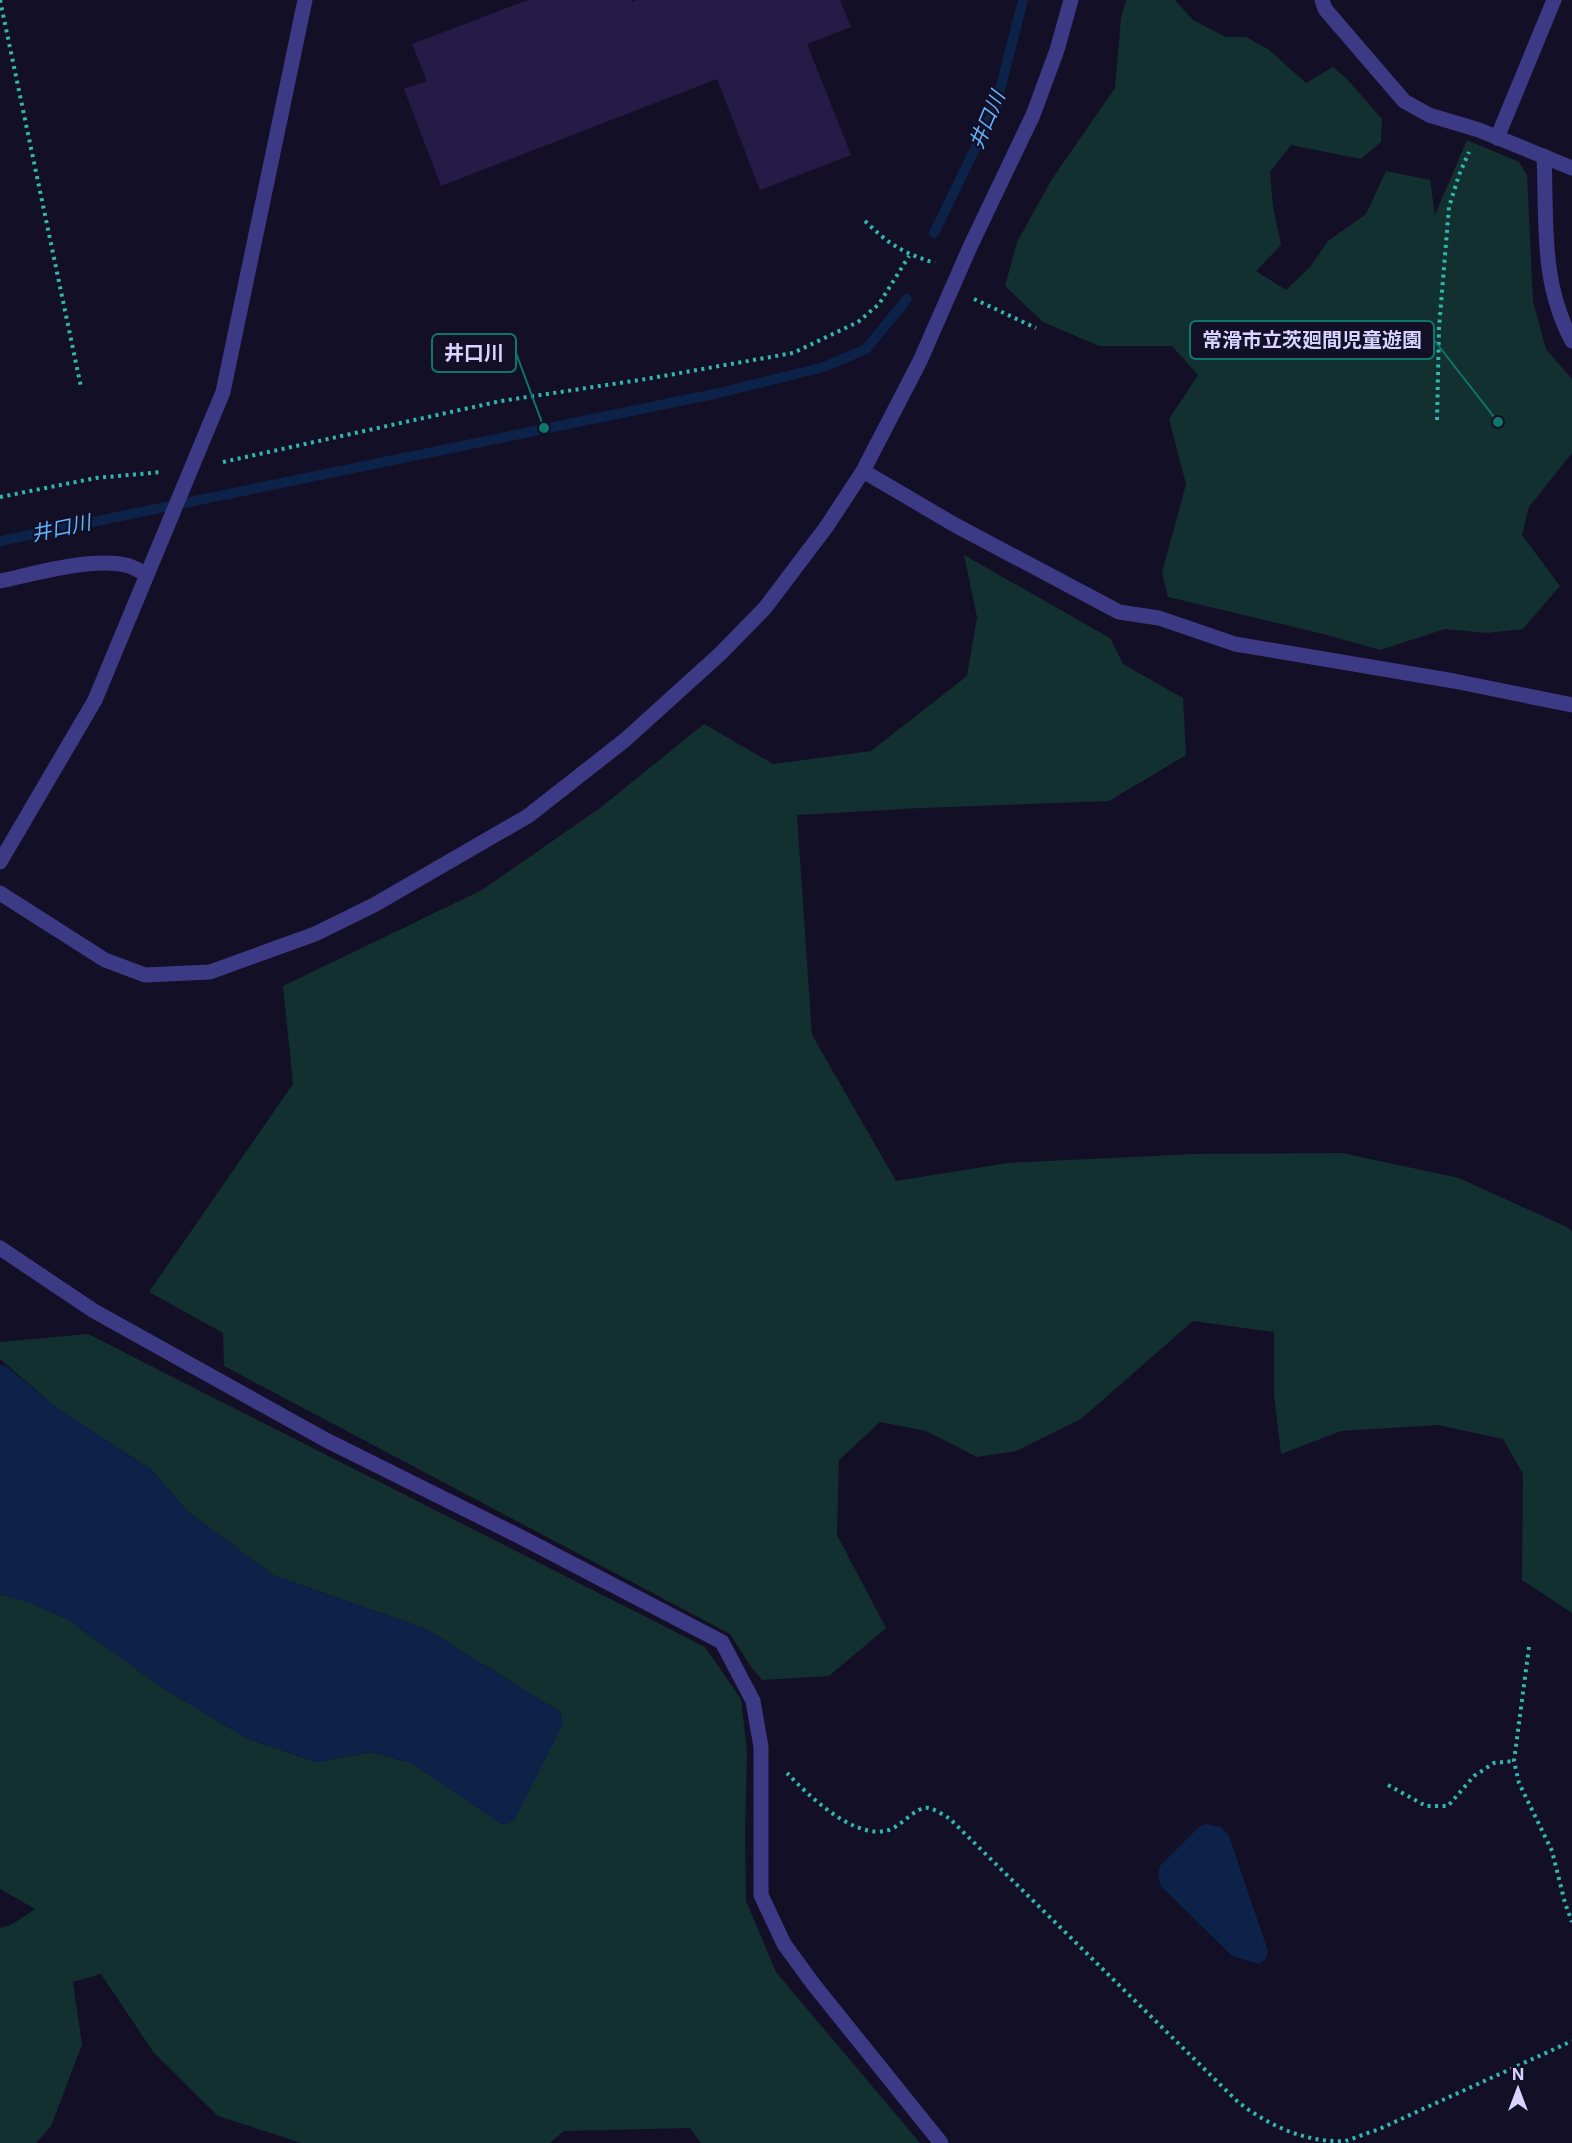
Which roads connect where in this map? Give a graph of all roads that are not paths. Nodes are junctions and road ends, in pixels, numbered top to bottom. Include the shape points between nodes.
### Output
1 (305, 0) edge
2 (1071, 0) edge
3 (1322, 0) edge
4 (1554, 0) edge
5 (1497, 138) junction
6 (1544, 156) junction
7 (1572, 168) edge
8 (1572, 341) edge
9 (863, 471) junction
10 (146, 574) junction
11 (0, 581) edge
12 (1572, 705) edge
13 (0, 862) edge
14 (0, 893) edge
15 (0, 1248) edge
16 (941, 2143) edge

1 - 10 street via 223,392
2 - 9 street via 1033,115 920,361
3 - 5 street via 1325,9 1404,101 1429,115
4 - 5 street
5 - 6 street
6 - 7 street
6 - 8 street via 1548,274
9 - 12 street via 1119,612 1159,618 1235,644
9 - 14 street via 765,608 625,740 528,816 374,905 315,934 210,972 145,975 105,960
10 - 11 street via 113,563 68,566
10 - 13 street via 95,700
15 - 16 street via 94,1311 316,1434 722,1642 753,1701 761,1747 761,1895 784,1944 814,1986

